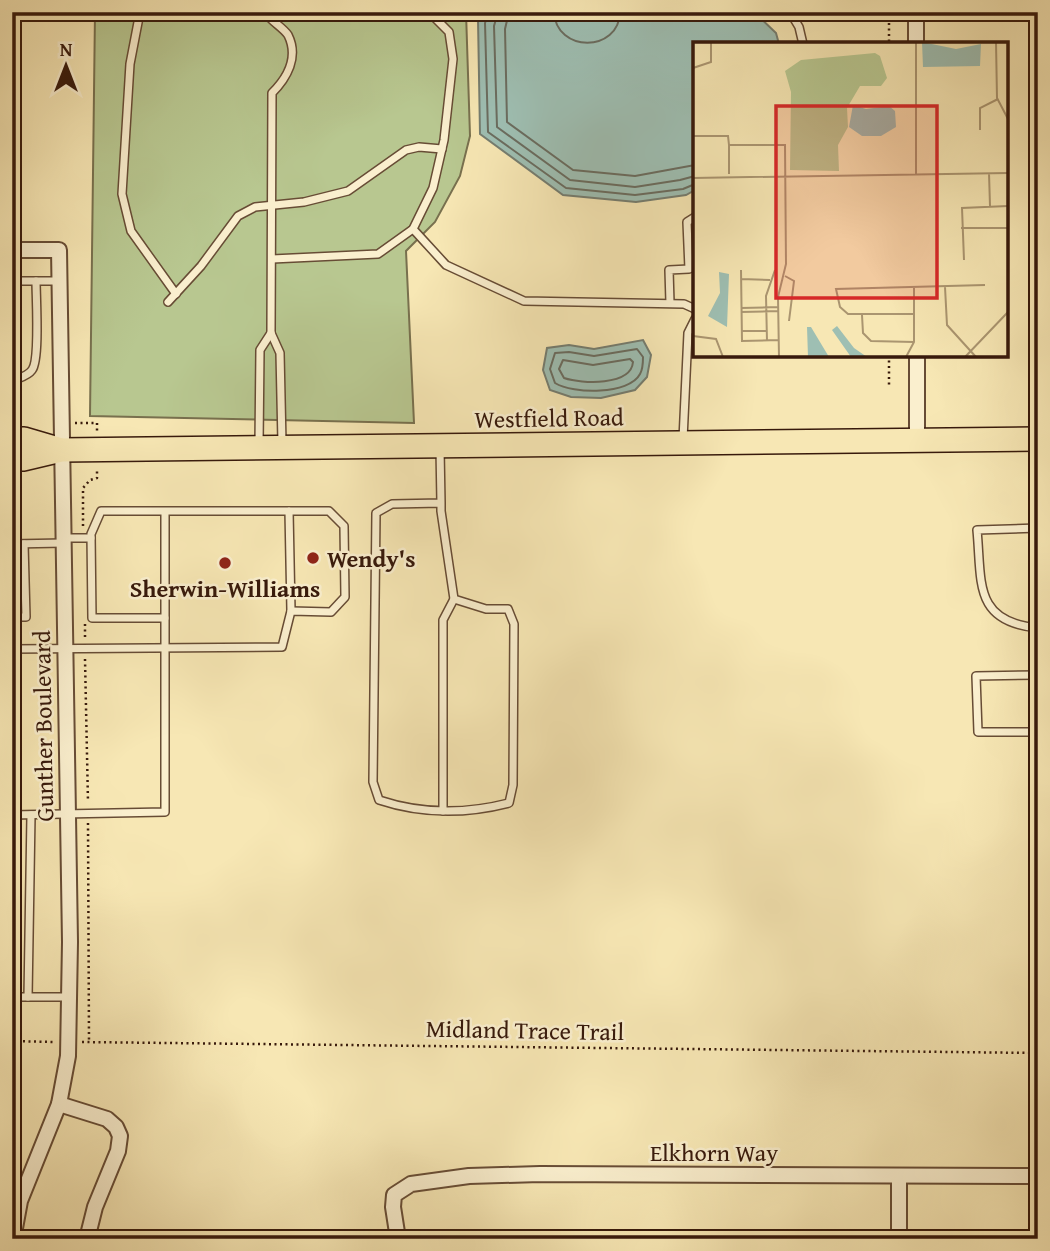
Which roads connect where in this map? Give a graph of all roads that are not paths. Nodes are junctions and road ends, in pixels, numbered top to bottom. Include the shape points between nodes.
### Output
1 (140, 12) edge
2 (271, 12) edge
3 (790, 12) edge
4 (916, 12) edge
5 (434, 14) edge
6 (803, 42) edge
7 (916, 42) edge
8 (442, 149) junction
9 (272, 205) junction
10 (693, 218) edge
11 (413, 229) junction
12 (12, 250) edge
13 (272, 260) junction
14 (12, 281) edge
15 (36, 281) junction
16 (59, 281) junction
17 (176, 294) junction
18 (168, 302) dead end
19 (670, 303) junction
20 (693, 308) edge
21 (693, 323) edge
22 (271, 333) junction
23 (917, 357) edge
24 (12, 381) edge
25 (12, 439) edge
26 (1038, 439) edge
27 (917, 440) junction
28 (683, 443) junction
29 (440, 445) junction
30 (270, 447) junction
31 (61, 450) junction
32 (12, 459) edge
33 (441, 503) junction
34 (165, 511) junction
35 (289, 511) junction
36 (1038, 528) edge
37 (87, 538) junction
38 (62, 541) junction
39 (12, 544) edge
40 (24, 544) junction
41 (454, 599) junction
42 (291, 611) junction
43 (12, 617) edge
44 (165, 618) junction
45 (1038, 628) edge
46 (165, 648) junction
47 (12, 649) edge
48 (65, 649) junction
49 (1038, 675) edge
50 (1038, 732) edge
51 (443, 811) junction
52 (32, 815) junction
53 (68, 815) junction
54 (12, 816) edge
55 (12, 997) edge
56 (28, 997) junction
57 (69, 997) junction
58 (59, 1104) junction
59 (899, 1175) junction
60 (1038, 1176) edge
61 (13, 1239) edge
62 (87, 1239) edge
63 (398, 1239) edge
64 (899, 1239) edge

1 - 17 lane via 130,64 122,194 131,231
2 - 9 lane via 271,19 287,33 292,62 285,80 272,93
3 - 6 lane
4 - 7 street
5 - 8 lane via 449,32 453,59
8 - 9 lane via 406,150 348,191
8 - 11 lane via 433,188
9 - 13 lane
9 - 17 lane via 238,216
10 - 19 lane via 687,222 689,269 669,270
11 - 13 lane via 378,254
11 - 19 lane via 446,265 524,301
12 - 16 street, Gunther Boulevard via 59,250
13 - 22 lane
14 - 15 lane
15 - 16 lane
15 - 24 lane via 33,369
16 - 31 street, Gunther Boulevard
17 - 18 lane
19 - 20 lane
21 - 28 lane via 688,332
22 - 30 lane via 280,353
22 - 30 lane via 260,350
23 - 27 street
25 - 31 main road, Westfield Road
26 - 27 main road, Westfield Road
27 - 28 main road, Westfield Road
28 - 29 main road, Westfield Road
29 - 30 main road, Westfield Road
29 - 33 lane
30 - 31 main road, Westfield Road
31 - 32 main road, Westfield Road
31 - 38 street, Gunther Boulevard
33 - 41 lane
33 - 51 lane via 392,504 376,513 373,782 379,800 406,809
34 - 35 lane
34 - 37 lane via 101,510
34 - 44 lane
35 - 42 lane
35 - 42 lane via 329,511 344,526 345,597 331,612
36 - 45 lane via 976,530 983,597 991,610 1017,626
37 - 38 lane
37 - 44 lane via 92,618
38 - 40 lane
38 - 48 street, Gunther Boulevard
39 - 40 lane
40 - 43 lane via 26,617
41 - 51 lane via 443,620
41 - 51 lane via 486,609 508,609 514,624 513,785 509,803
42 - 46 lane via 282,648
44 - 46 lane
46 - 48 lane
46 - 53 lane via 165,812
47 - 48 lane
48 - 53 street, Gunther Boulevard
49 - 50 lane via 976,676 978,732
52 - 53 lane
52 - 54 lane
52 - 56 lane
53 - 57 street, Gunther Boulevard
55 - 56 lane
56 - 57 lane
57 - 58 street, Gunther Boulevard via 67,1070
58 - 61 street, Gunther Boulevard via 20,1201
58 - 62 street via 107,1119 120,1136
59 - 60 street, Elkhorn Way
59 - 63 street, Elkhorn Way via 469,1176 411,1184 394,1195
59 - 64 street

